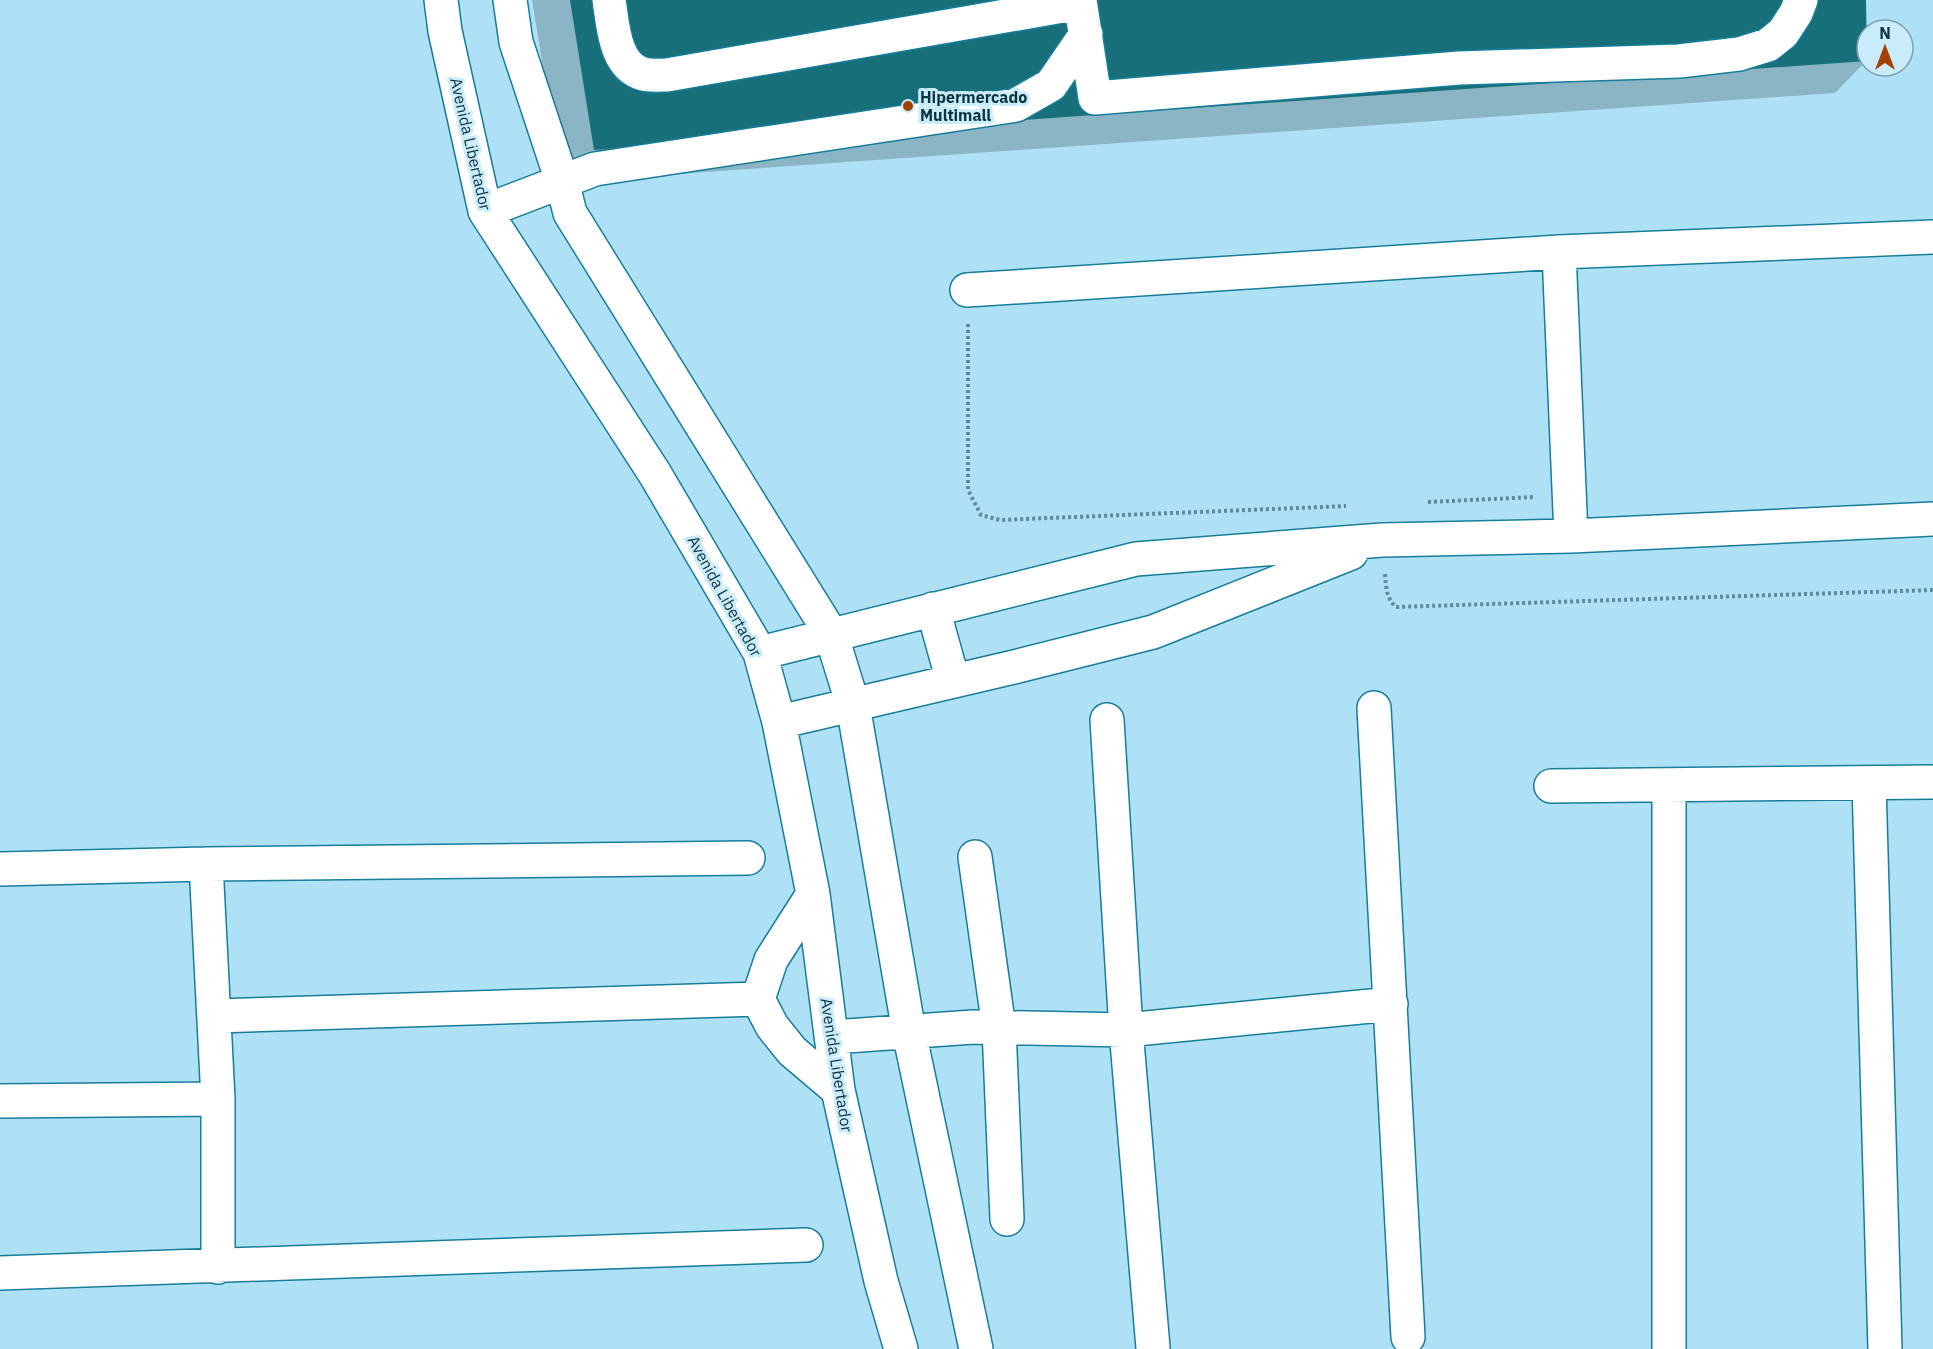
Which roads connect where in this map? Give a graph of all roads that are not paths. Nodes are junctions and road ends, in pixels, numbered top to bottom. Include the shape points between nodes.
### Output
1 (441, 0) edge
2 (510, 0) edge
3 (609, 0) edge
4 (1801, 0) edge
5 (1082, 12) edge
6 (562, 181) junction
7 (485, 211) junction
8 (1933, 237) edge
9 (1559, 252) junction
10 (968, 291) road end
11 (1933, 519) edge
12 (1571, 536) junction
13 (1382, 540) junction
14 (933, 609) junction
15 (831, 634) junction
16 (760, 653) junction
17 (953, 681) junction
18 (853, 705) junction
19 (1374, 708) dead end
20 (1107, 720) dead end
21 (779, 722) junction
22 (1933, 782) edge
23 (1869, 783) junction
24 (1669, 785) junction
25 (1551, 786) dead end
26 (975, 857) dead end
27 (748, 858) dead end
28 (206, 864) junction
29 (0, 869) edge
30 (813, 894) junction
31 (758, 999) junction
32 (1391, 1004) junction
33 (214, 1016) junction
34 (999, 1028) junction
35 (1126, 1030) junction
36 (909, 1032) junction
37 (831, 1037) junction
38 (838, 1090) junction
39 (218, 1099) junction
40 (0, 1101) edge
41 (1007, 1219) dead end
42 (806, 1245) dead end
43 (218, 1267) junction
44 (0, 1273) edge
45 (1408, 1337) dead end
46 (1153, 1348) edge
47 (901, 1349) edge
48 (976, 1349) edge
49 (1669, 1349) edge
50 (1885, 1349) edge

1 - 7 street, Avenida Libertador
2 - 6 street via 516,42
3 - 5 street via 616,42 624,58 643,74 657,75
4 - 5 street via 1783,33 1768,45 1739,54 1679,61 1458,68 1095,98
5 - 6 street via 1051,85 1016,105 595,169
6 - 7 street
6 - 15 street via 570,213
7 - 16 street, Avenida Libertador via 655,474
8 - 9 street
9 - 10 street
9 - 12 street
11 - 12 street
12 - 13 street
13 - 14 street via 1136,559
13 - 17 street via 1153,632
14 - 15 street
14 - 17 street
15 - 16 street
15 - 18 street
16 - 21 street, Avenida Libertador
17 - 18 street
18 - 21 street
18 - 36 street
19 - 32 street
20 - 35 street
21 - 30 street, Avenida Libertador
22 - 23 street
23 - 24 street
23 - 50 street
24 - 25 street
24 - 49 street
26 - 34 street
27 - 28 street
28 - 29 street
28 - 33 street
30 - 31 street via 771,960
30 - 37 street, Avenida Libertador
31 - 33 street
31 - 38 street via 772,1026 792,1051
32 - 35 street
32 - 45 street
33 - 39 street
34 - 35 street
34 - 36 street
34 - 41 street
35 - 46 street
36 - 37 street
36 - 48 street
37 - 38 street, Avenida Libertador
38 - 47 street, Avenida Libertador via 881,1281
39 - 40 street
39 - 43 street
42 - 43 street
43 - 44 street

